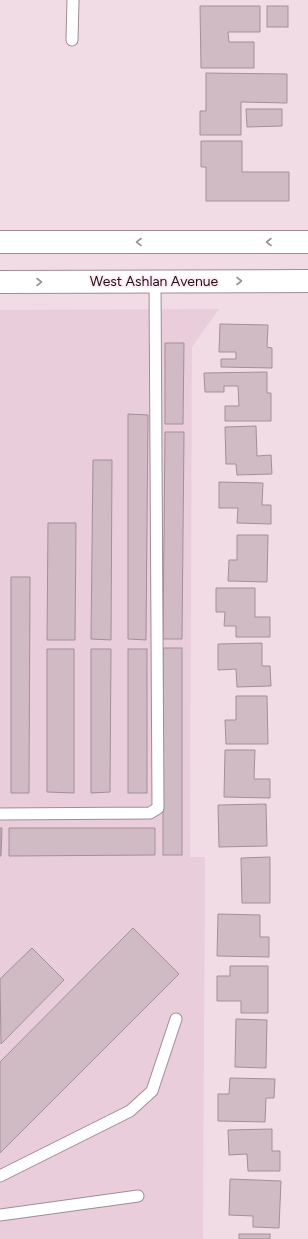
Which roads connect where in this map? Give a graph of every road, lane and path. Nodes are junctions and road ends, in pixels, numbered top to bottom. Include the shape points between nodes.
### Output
1 (72, 0) edge
2 (72, 40) dead end
3 (0, 242) edge
4 (308, 242) edge
5 (308, 280) edge
6 (155, 281) junction
7 (0, 282) edge
8 (0, 814) edge
9 (176, 1019) dead end
10 (0, 1176) edge
11 (138, 1196) dead end
12 (0, 1214) edge

1 - 2 lane
4 -> 3 main road
6 -> 5 main road, West Ashlan Avenue
7 -> 6 main road, West Ashlan Avenue
6 - 8 lane via 158,808 150,814
9 - 10 lane via 152,1091 130,1111
11 - 12 lane

